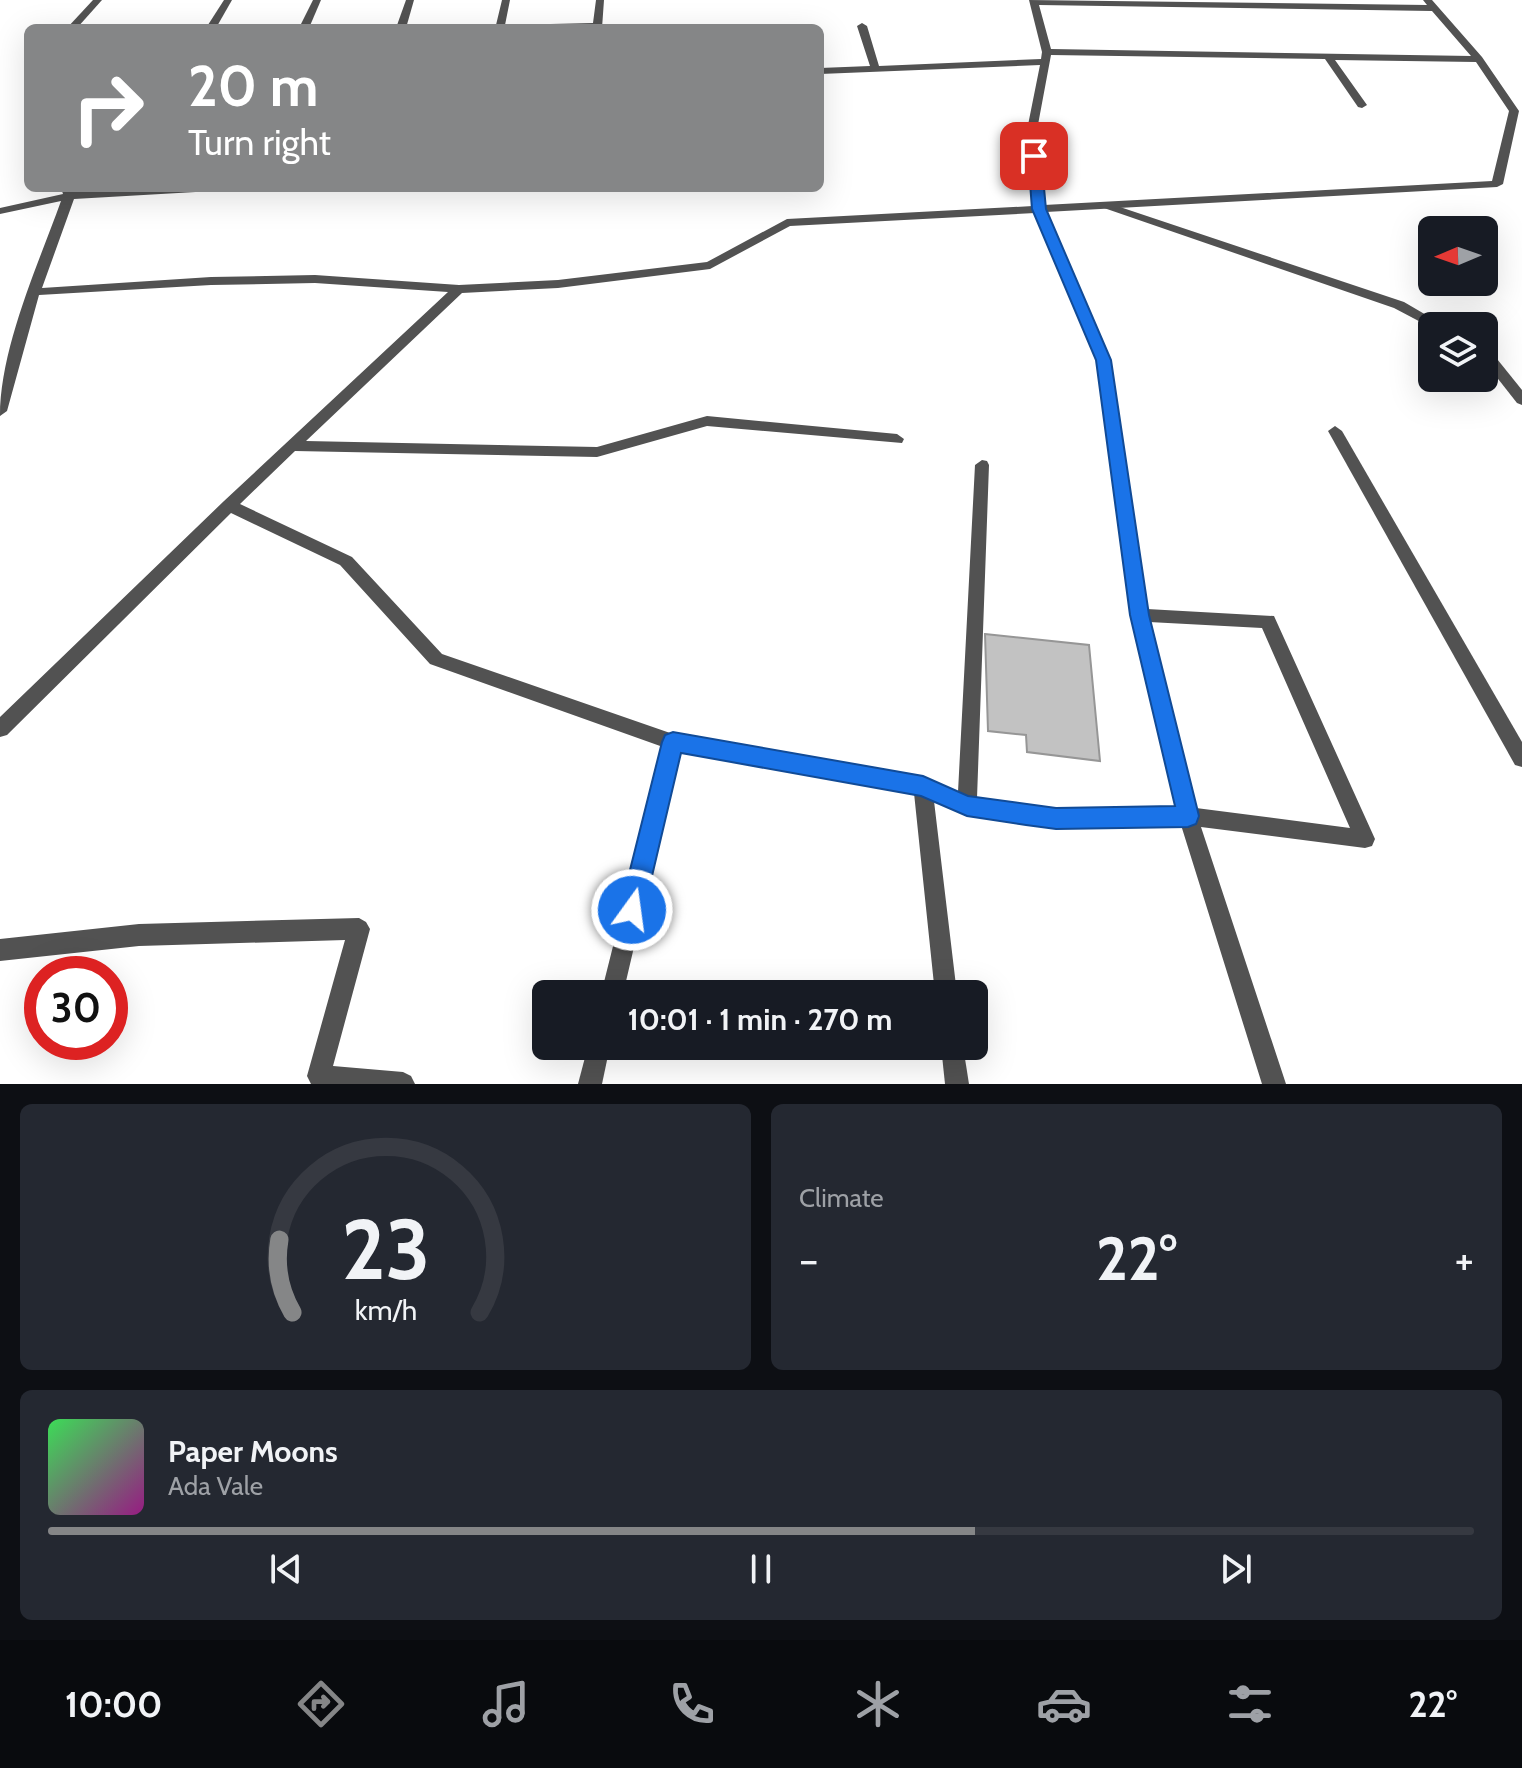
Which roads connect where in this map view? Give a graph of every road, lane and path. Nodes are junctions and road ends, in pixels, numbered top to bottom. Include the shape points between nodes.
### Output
1 (98, 0) edge
2 (228, 0) edge
3 (317, 0) edge
4 (410, 0) edge
5 (506, 0) edge
6 (600, 0) edge
7 (1033, 1) edge
8 (1430, 4) edge
9 (76, 24) edge
10 (213, 24) edge
11 (306, 24) edge
12 (402, 24) edge
13 (501, 24) edge
14 (597, 24) edge
15 (862, 26) dead end
16 (1046, 57) junction
17 (1328, 57) junction
18 (1479, 59) junction
19 (875, 68) junction
20 (824, 71) edge
21 (1362, 105) dead end
22 (68, 192) edge
23 (1108, 206) junction
24 (1039, 209) junction
25 (0, 211) edge
26 (459, 289) junction
27 (34, 292) junction
28 (1418, 315) edge
29 (1498, 370) edge
30 (1522, 400) edge
31 (0, 411) edge
32 (1335, 431) dead end
33 (897, 439) dead end
34 (291, 446) junction
35 (982, 465) dead end
36 (229, 505) junction
37 (1139, 615) junction
38 (0, 729) edge
39 (673, 742) junction
40 (1522, 759) edge
41 (923, 786) junction
42 (967, 806) junction
43 (1188, 816) junction
44 (0, 950) edge
45 (615, 980) edge
46 (944, 980) edge
47 (596, 1060) edge
48 (954, 1060) edge
49 (403, 1084) edge
50 (590, 1084) edge
51 (957, 1084) edge
52 (1274, 1084) edge

1 - 9 street
2 - 10 street
3 - 11 street
4 - 12 street
5 - 13 street
6 - 14 street
7 - 8 street
7 - 16 street
8 - 18 street
15 - 19 street
16 - 17 street
16 - 19 street
16 - 24 street via 1032,130
17 - 18 street
17 - 21 street
18 - 23 street via 1514,111 1497,184
19 - 20 street
22 - 25 street
22 - 27 street
23 - 24 street
23 - 28 street
24 - 26 street via 787,223 710,265 558,284
24 - 37 street via 1103,360
26 - 27 street via 315,279
26 - 34 street
27 - 31 street
29 - 30 street
32 - 40 street
33 - 34 street via 707,421 597,452
34 - 36 street
35 - 42 street
36 - 38 street
36 - 39 street via 346,561 436,659
37 - 43 street
37 - 43 street via 1268,621 1365,839
39 - 41 street
39 - 45 street
41 - 42 street
41 - 46 street
42 - 43 street via 1056,819
43 - 52 street
44 - 49 street via 139,935 359,929 319,1076
47 - 50 street
48 - 51 street

